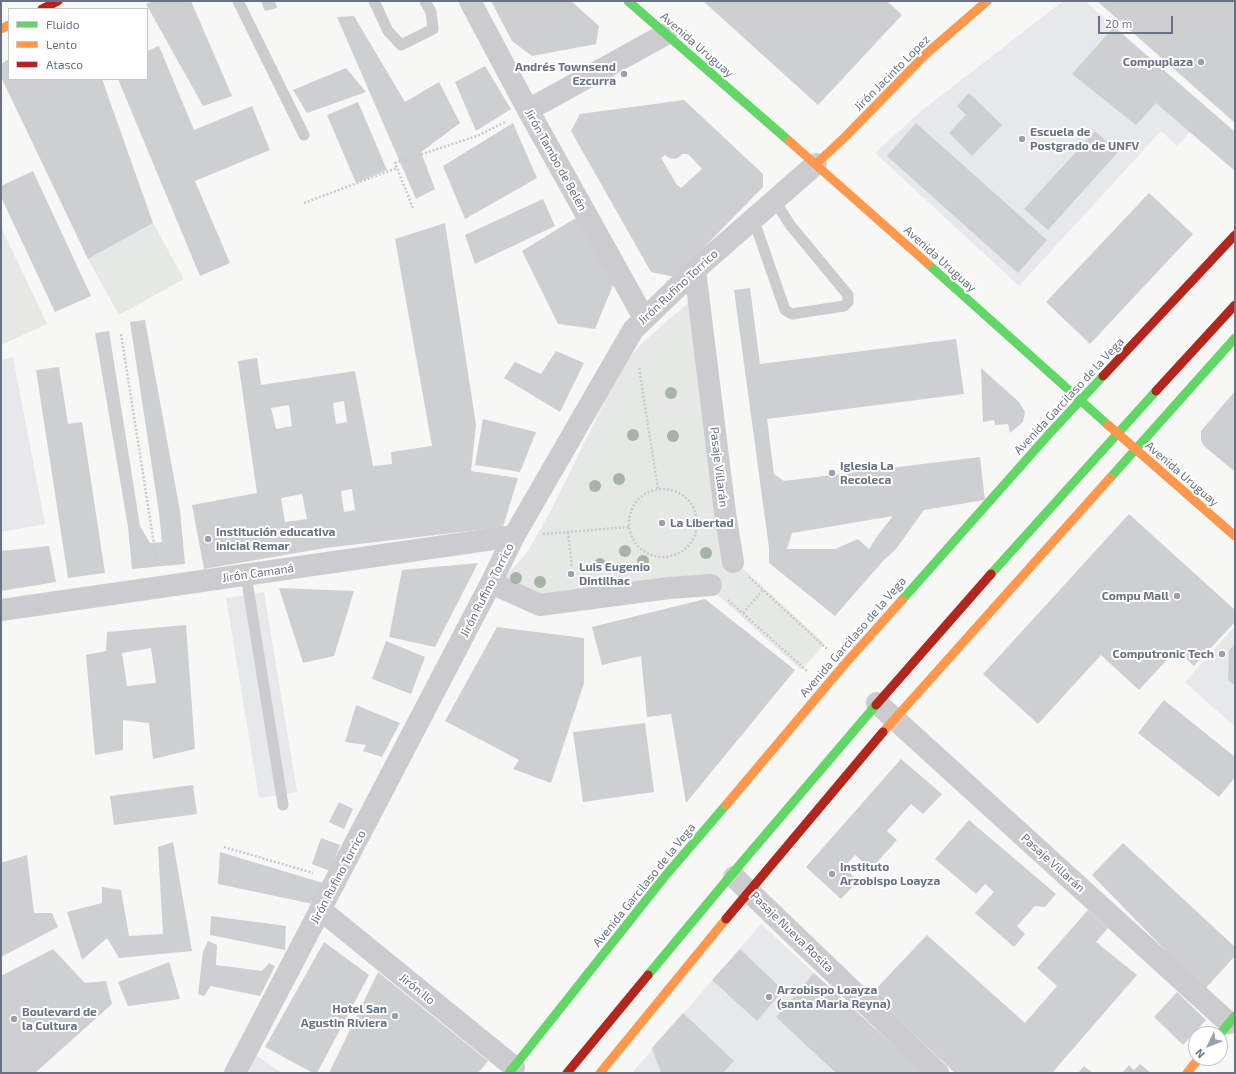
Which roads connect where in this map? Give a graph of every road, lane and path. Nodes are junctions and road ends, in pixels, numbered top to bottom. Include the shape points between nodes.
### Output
1 (58, 1) edge
2 (238, 1) edge
3 (374, 1) edge
4 (425, 1) edge
5 (470, 1) edge
6 (628, 1) edge
7 (987, 1) edge
8 (44, 8) edge
9 (666, 34) junction
10 (528, 110) junction
11 (304, 135) dead end
12 (816, 164) junction
13 (397, 168) junction
14 (774, 200) junction
15 (304, 203) dead end
16 (413, 208) dead end
17 (753, 218) junction
18 (1235, 235) edge
19 (695, 270) junction
20 (1235, 305) edge
21 (639, 324) junction
22 (121, 334) dead end
23 (1235, 338) edge
24 (1080, 400) junction
25 (1143, 406) junction
26 (1148, 425) junction
27 (1117, 433) junction
28 (1135, 449) junction
29 (658, 489) junction
30 (629, 527) junction
31 (568, 532) junction
32 (514, 536) junction
33 (1235, 536) edge
34 (733, 562) joint
35 (572, 567) dead end
36 (246, 575) junction
37 (491, 583) junction
38 (711, 585) joint
39 (161, 587) junction
40 (763, 590) junction
41 (1, 610) edge
42 (742, 613) junction
43 (844, 665) junction
44 (825, 687) junction
45 (877, 703) junction
46 (894, 719) junction
47 (283, 805) dead end
48 (224, 847) dead end
49 (732, 874) junction
50 (337, 879) junction
51 (749, 890) junction
52 (321, 910) junction
53 (1228, 1024) edge
54 (512, 1070) edge
55 (235, 1073) edge
56 (567, 1073) edge
57 (600, 1073) edge
58 (938, 1073) edge

1 - 8 main road
2 - 11 lane
3 - 4 lane via 388,31 401,45 433,29 431,12
5 - 10 street, Jirón Tambo de Belén
6 - 9 main road, Avenida Uruguay
7 - 12 main road, Jirón Jacinto Lopez via 926,54
9 - 10 street
9 - 12 main road, Avenida Uruguay
10 - 13 path via 477,136 396,163
10 - 21 street, Jirón Tambo de Belén
12 - 14 street, Jirón Rufino Torrico
12 - 24 main road, Avenida Uruguay
13 - 15 path
13 - 16 path
14 - 17 street, Jirón Rufino Torrico
14 - 17 lane via 791,226 848,295 848,302 844,306 792,314 785,310
17 - 19 street, Jirón Rufino Torrico
18 - 24 main road, Avenida Garcilaso de la Vega
19 - 21 street, Jirón Rufino Torrico
19 - 34 street, Pasaje Villarán
20 - 25 main road
21 - 29 path
21 - 32 street, Jirón Rufino Torrico
22 - 39 path
23 - 26 main road
24 - 27 main road, Avenida Uruguay
24 - 43 main road, Avenida Garcilaso de la Vega
25 - 26 main road
25 - 27 main road
26 - 28 main road
27 - 28 main road, Avenida Uruguay
27 - 45 main road
28 - 33 main road, Avenida Uruguay
28 - 46 main road
29 - 30 path via 639,498 629,516
29 - 30 path via 669,489 689,500 698,521 697,532 692,542 685,551 675,556 654,557 644,553 637,546 631,537
30 - 31 path
31 - 32 path
31 - 35 path
32 - 36 street, Jirón Camaná
32 - 37 street, Jirón Rufino Torrico
34 - 40 path
36 - 39 street, Jirón Camaná
36 - 47 lane
37 - 38 street via 540,605
37 - 50 street, Jirón Rufino Torrico
38 - 42 path
39 - 41 street, Jirón Camaná
40 - 42 path
40 - 43 path
42 - 44 path
43 - 44 main road, Avenida Garcilaso de la Vega
44 - 54 main road, Avenida Garcilaso de la Vega via 666,875
45 - 46 street, Pasaje Villarán
45 - 49 main road
46 - 51 main road
46 - 53 street, Pasaje Villarán
48 - 50 path
49 - 51 street, Pasaje Nueva Rosita
49 - 56 main road
50 - 52 street, Jirón Rufino Torrico
51 - 57 main road
51 - 58 street, Pasaje Nueva Rosita
52 - 54 street, Jirón Ilo
52 - 55 street, Jirón Rufino Torrico

